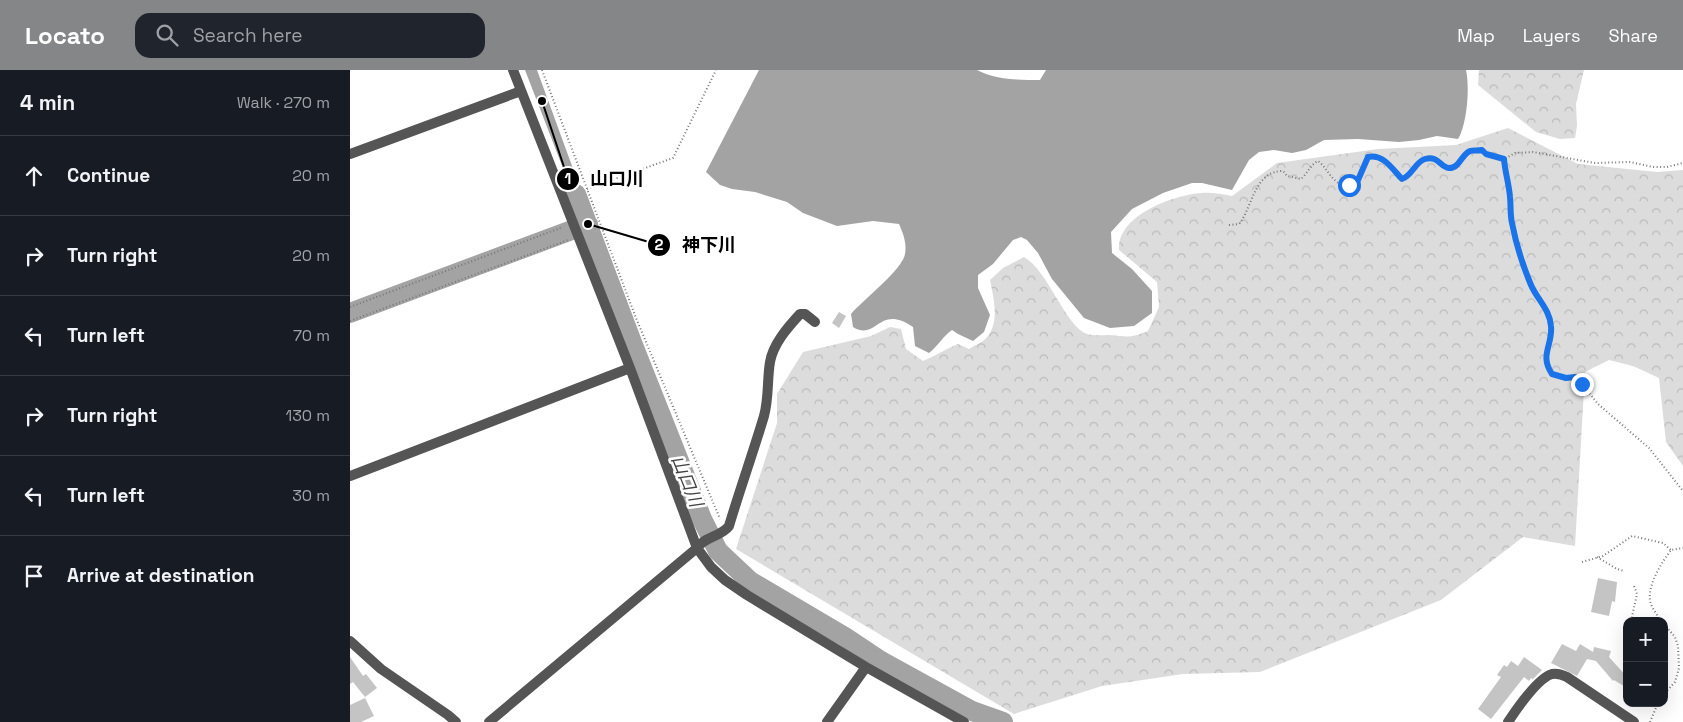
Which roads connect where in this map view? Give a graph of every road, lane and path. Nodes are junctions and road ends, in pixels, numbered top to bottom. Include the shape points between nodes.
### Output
1 (513, 70) edge
2 (542, 70) edge
3 (716, 70) edge
4 (521, 91) junction
5 (350, 154) edge
6 (1504, 159) junction
7 (1683, 163) edge
8 (587, 189) junction
9 (1229, 225) dead end
10 (575, 230) junction
11 (350, 307) edge
12 (350, 321) edge
13 (815, 322) dead end
14 (630, 368) junction
15 (350, 476) edge
16 (1683, 491) edge
17 (724, 531) junction
18 (699, 545) junction
19 (1683, 548) edge
20 (1671, 550) junction
21 (1597, 557) junction
22 (1582, 562) dead end
23 (1624, 571) dead end
24 (1634, 586) dead end
25 (1632, 617) edge
26 (1659, 617) edge
27 (1668, 629) edge
28 (350, 641) edge
29 (866, 667) junction
30 (1668, 690) edge
31 (1656, 707) edge
32 (456, 722) edge
33 (489, 722) edge
34 (827, 722) edge
35 (964, 722) edge
36 (1508, 722) edge
37 (1634, 722) edge
38 (1650, 722) edge

1 - 4 street
2 - 8 path
3 - 8 path via 673,158
4 - 5 street
4 - 10 street
6 - 7 path via 1516,152 1533,152 1595,163 1630,162 1654,167
6 - 9 path via 1482,150 1470,152 1451,168 1429,158 1422,160 1402,179 1382,158 1373,156 1368,157 1358,180 1349,185 1336,182 1318,161 1301,179 1275,171 1262,180 1239,224
6 - 16 path via 1512,222 1532,286 1544,305 1551,327 1546,352 1548,368 1552,374 1575,377 1598,404 1649,448
8 - 17 path
10 - 11 path
10 - 12 path
10 - 14 street
13 - 17 street via 800,314 774,350 765,413 729,526
14 - 15 street
14 - 18 street
17 - 18 street
18 - 29 street via 711,566 725,580
18 - 33 street
19 - 20 path
20 - 21 path via 1663,543 1632,536
20 - 26 path via 1657,571 1651,590 1650,602
21 - 22 path
21 - 23 path
24 - 25 path via 1637,594
27 - 30 path via 1678,646 1679,668 1675,682
28 - 32 street via 381,669
29 - 34 street
29 - 35 street
31 - 38 path
36 - 37 street via 1542,680 1552,674 1562,674

